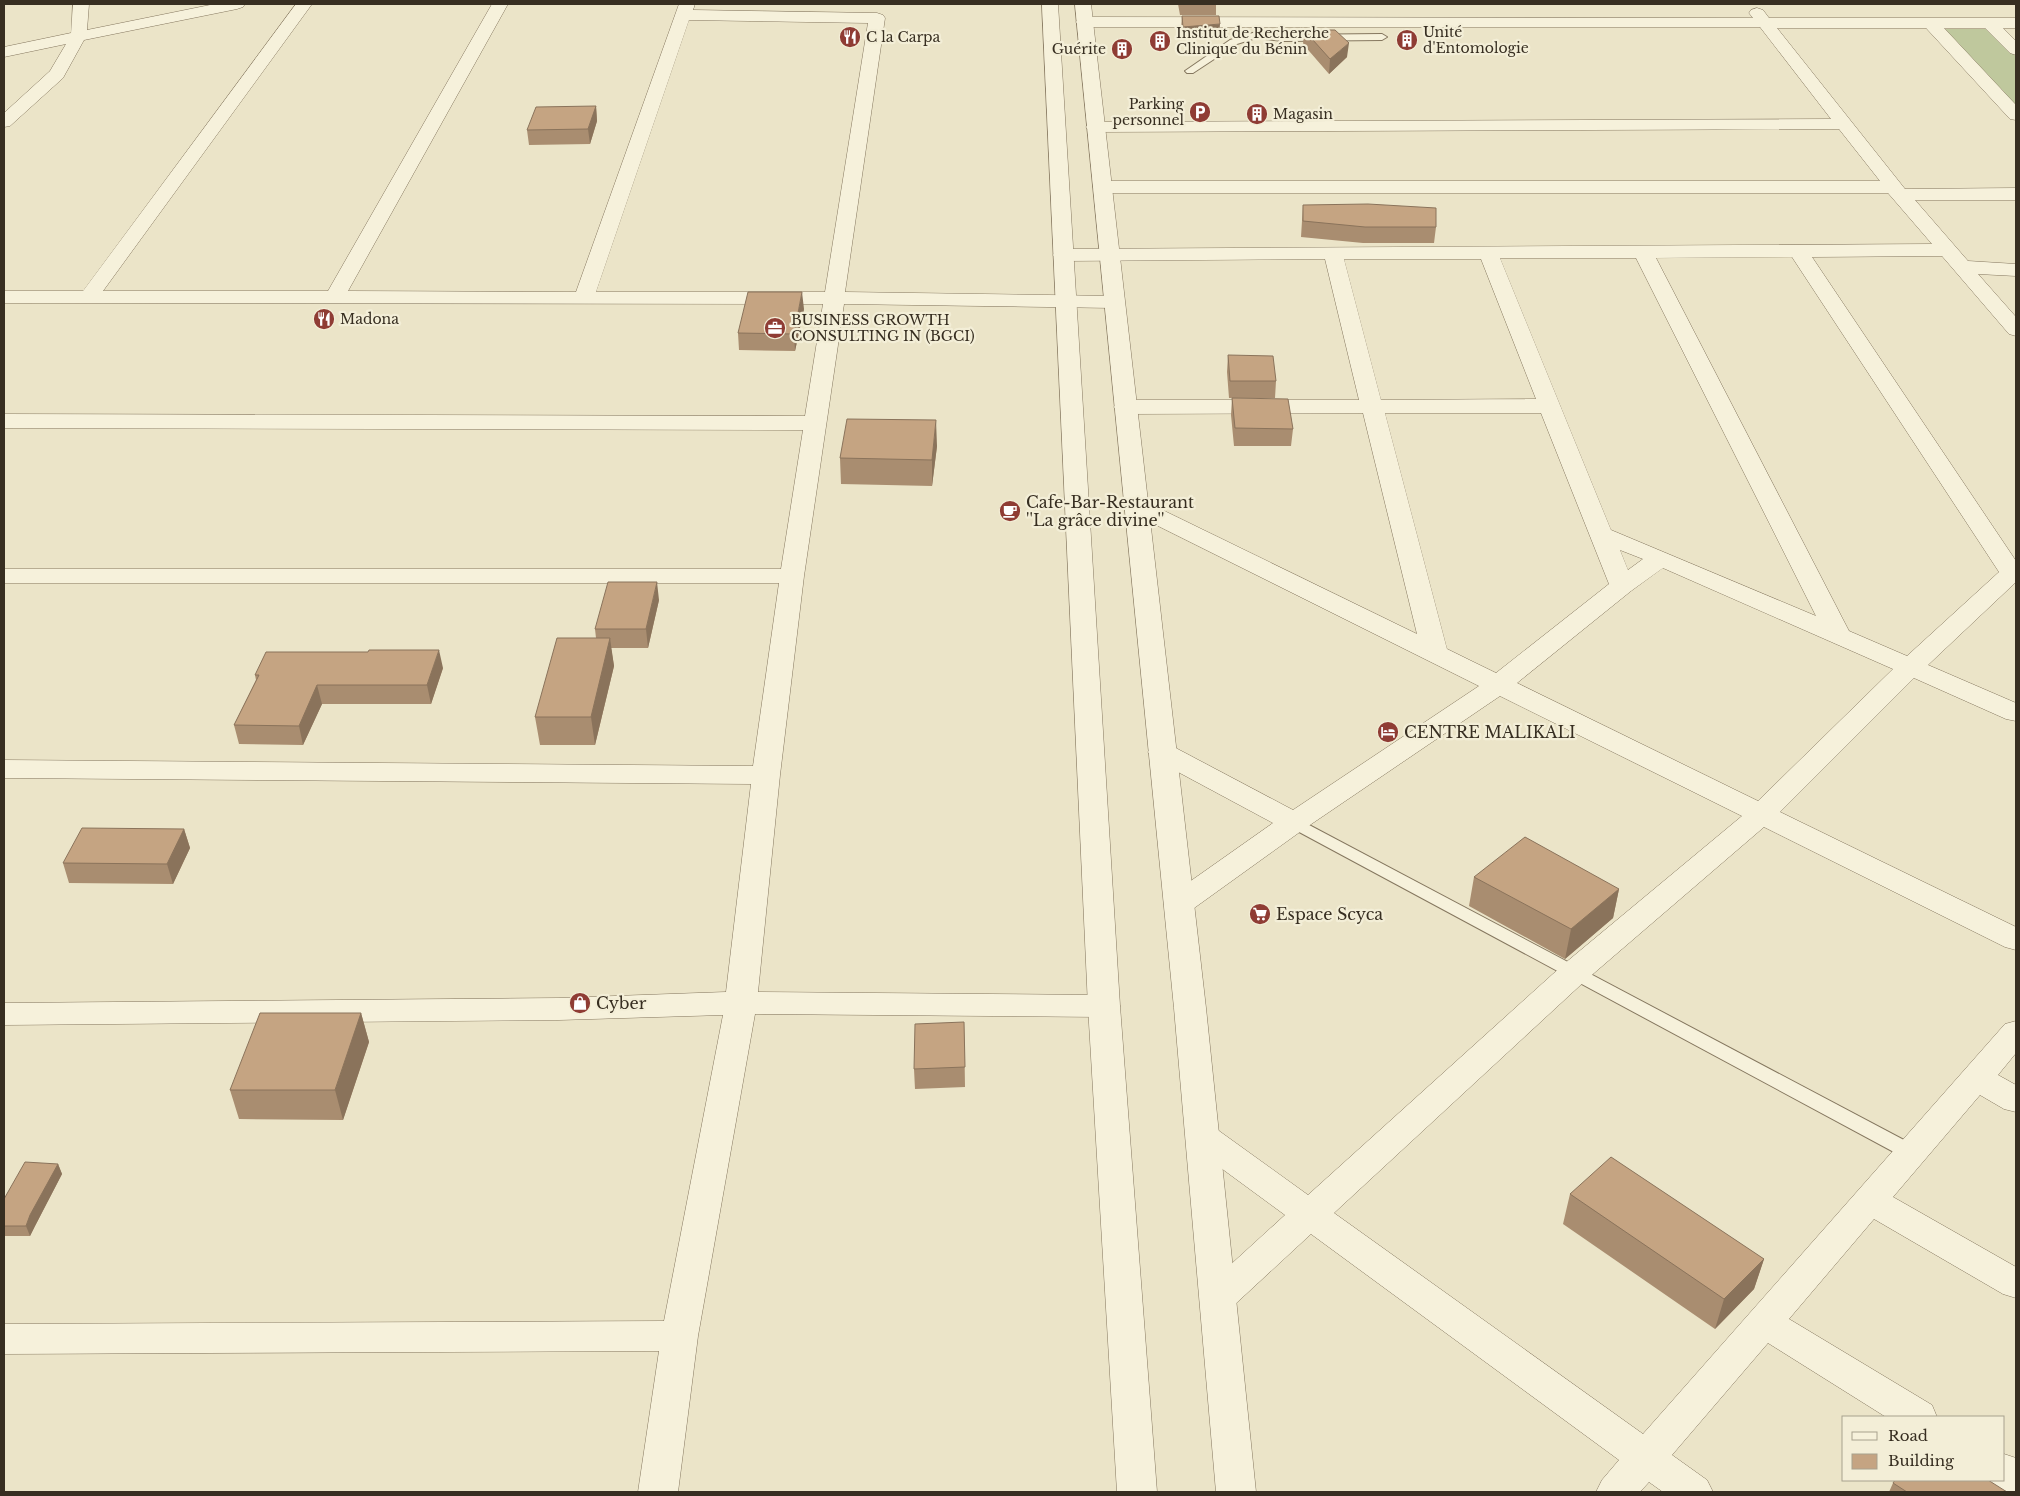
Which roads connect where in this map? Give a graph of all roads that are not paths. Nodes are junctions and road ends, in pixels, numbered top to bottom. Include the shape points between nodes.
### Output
1 (80, 4) edge
2 (237, 4) edge
3 (304, 4) edge
4 (500, 4) edge
5 (1050, 4) edge
6 (1750, 4) edge
7 (685, 9) edge
8 (1953, 10) dead end
9 (1083, 13) edge
10 (1764, 22) junction
11 (1930, 22) junction
12 (1965, 22) junction
13 (1989, 22) junction
14 (2016, 23) edge
15 (79, 35) junction
16 (1382, 37) dead end
17 (2016, 50) edge
18 (4, 52) edge
19 (1190, 70) dead end
20 (2016, 115) edge
21 (4, 122) edge
22 (1844, 124) junction
23 (1095, 127) junction
24 (1102, 187) junction
25 (1897, 191) junction
26 (2016, 194) edge
27 (1946, 250) junction
28 (1798, 251) junction
29 (1488, 252) junction
30 (1643, 252) junction
31 (1333, 253) junction
32 (1109, 254) junction
33 (1064, 255) junction
34 (1962, 267) junction
35 (2016, 270) edge
36 (335, 296) junction
37 (4, 297) edge
38 (88, 298) junction
39 (584, 298) junction
40 (835, 298) junction
41 (1066, 301) junction
42 (1114, 302) junction
43 (2016, 330) edge
44 (1373, 406) junction
45 (1549, 406) junction
46 (1125, 407) junction
47 (4, 421) edge
48 (816, 423) junction
49 (1136, 506) junction
50 (1601, 534) junction
51 (1661, 558) junction
52 (2014, 571) edge
53 (4, 576) edge
54 (792, 576) junction
55 (1622, 586) junction
56 (1839, 636) junction
57 (1435, 654) junction
58 (1910, 667) junction
59 (1498, 685) junction
60 (2016, 713) edge
61 (1162, 752) junction
62 (4, 769) edge
63 (766, 776) junction
64 (1761, 814) junction
65 (1294, 822) junction
66 (1179, 904) junction
67 (2016, 940) edge
68 (1575, 972) junction
69 (741, 1003) junction
70 (1104, 1006) junction
71 (4, 1014) edge
72 (2016, 1032) edge
73 (1976, 1078) junction
74 (2016, 1100) edge
75 (1203, 1137) junction
76 (1912, 1153) junction
77 (1870, 1200) junction
78 (1310, 1215) junction
79 (2016, 1284) edge
80 (1218, 1298) junction
81 (1764, 1322) junction
82 (680, 1336) junction
83 (4, 1339) edge
84 (1916, 1416) edge
85 (1646, 1458) junction
86 (2005, 1472) edge
87 (2016, 1478) edge
88 (658, 1492) edge
89 (1137, 1492) edge
90 (1236, 1492) edge
91 (1616, 1492) edge
92 (1693, 1492) edge

1 - 15 street
2 - 15 street
3 - 38 street
4 - 36 street
5 - 33 street
6 - 10 street
7 - 39 street
7 - 40 street via 877,18
8 - 12 street
9 - 10 street
9 - 23 street
10 - 11 street
10 - 22 street
11 - 12 street
11 - 20 street
12 - 13 street
13 - 14 street
13 - 17 street
15 - 18 street
15 - 21 street via 57,74
16 - 19 lane via 1283,38 1255,34 1232,41
22 - 23 street
22 - 25 street
23 - 24 street
24 - 25 street
24 - 32 street
25 - 26 street
25 - 27 street
27 - 28 street
27 - 34 street
28 - 30 street
28 - 52 street
29 - 30 street
29 - 31 street
29 - 45 street
30 - 56 street
31 - 32 street
31 - 44 street
32 - 33 street
32 - 42 street
33 - 41 street
34 - 35 street
34 - 43 street
36 - 38 street
36 - 39 street
37 - 38 street
39 - 40 street
40 - 41 street
40 - 48 street
41 - 42 street
41 - 70 street
42 - 46 street
44 - 45 street
44 - 46 street
44 - 57 street
45 - 50 street
46 - 49 street
47 - 48 street
48 - 54 street
49 - 57 street
49 - 61 street
50 - 51 street
50 - 55 street
51 - 55 street
51 - 56 street
52 - 58 street
53 - 54 street
54 - 63 street
55 - 59 street
56 - 58 street
57 - 59 street
58 - 60 street
58 - 64 street
59 - 64 street
59 - 65 street
61 - 65 street
61 - 66 street
62 - 63 street
63 - 69 street
64 - 67 street
64 - 68 street
65 - 66 street
65 - 68 lane
66 - 75 street
68 - 76 lane
68 - 78 street
69 - 70 street
69 - 71 street via 559,1009
69 - 82 street
70 - 89 street
72 - 73 street
73 - 74 street
73 - 76 street
75 - 78 street
75 - 80 street
76 - 77 street
77 - 79 street
77 - 81 street
78 - 80 street
78 - 85 street
80 - 90 street
81 - 84 street
81 - 85 street
82 - 83 street
82 - 88 street
85 - 91 street
85 - 92 street
86 - 87 street

